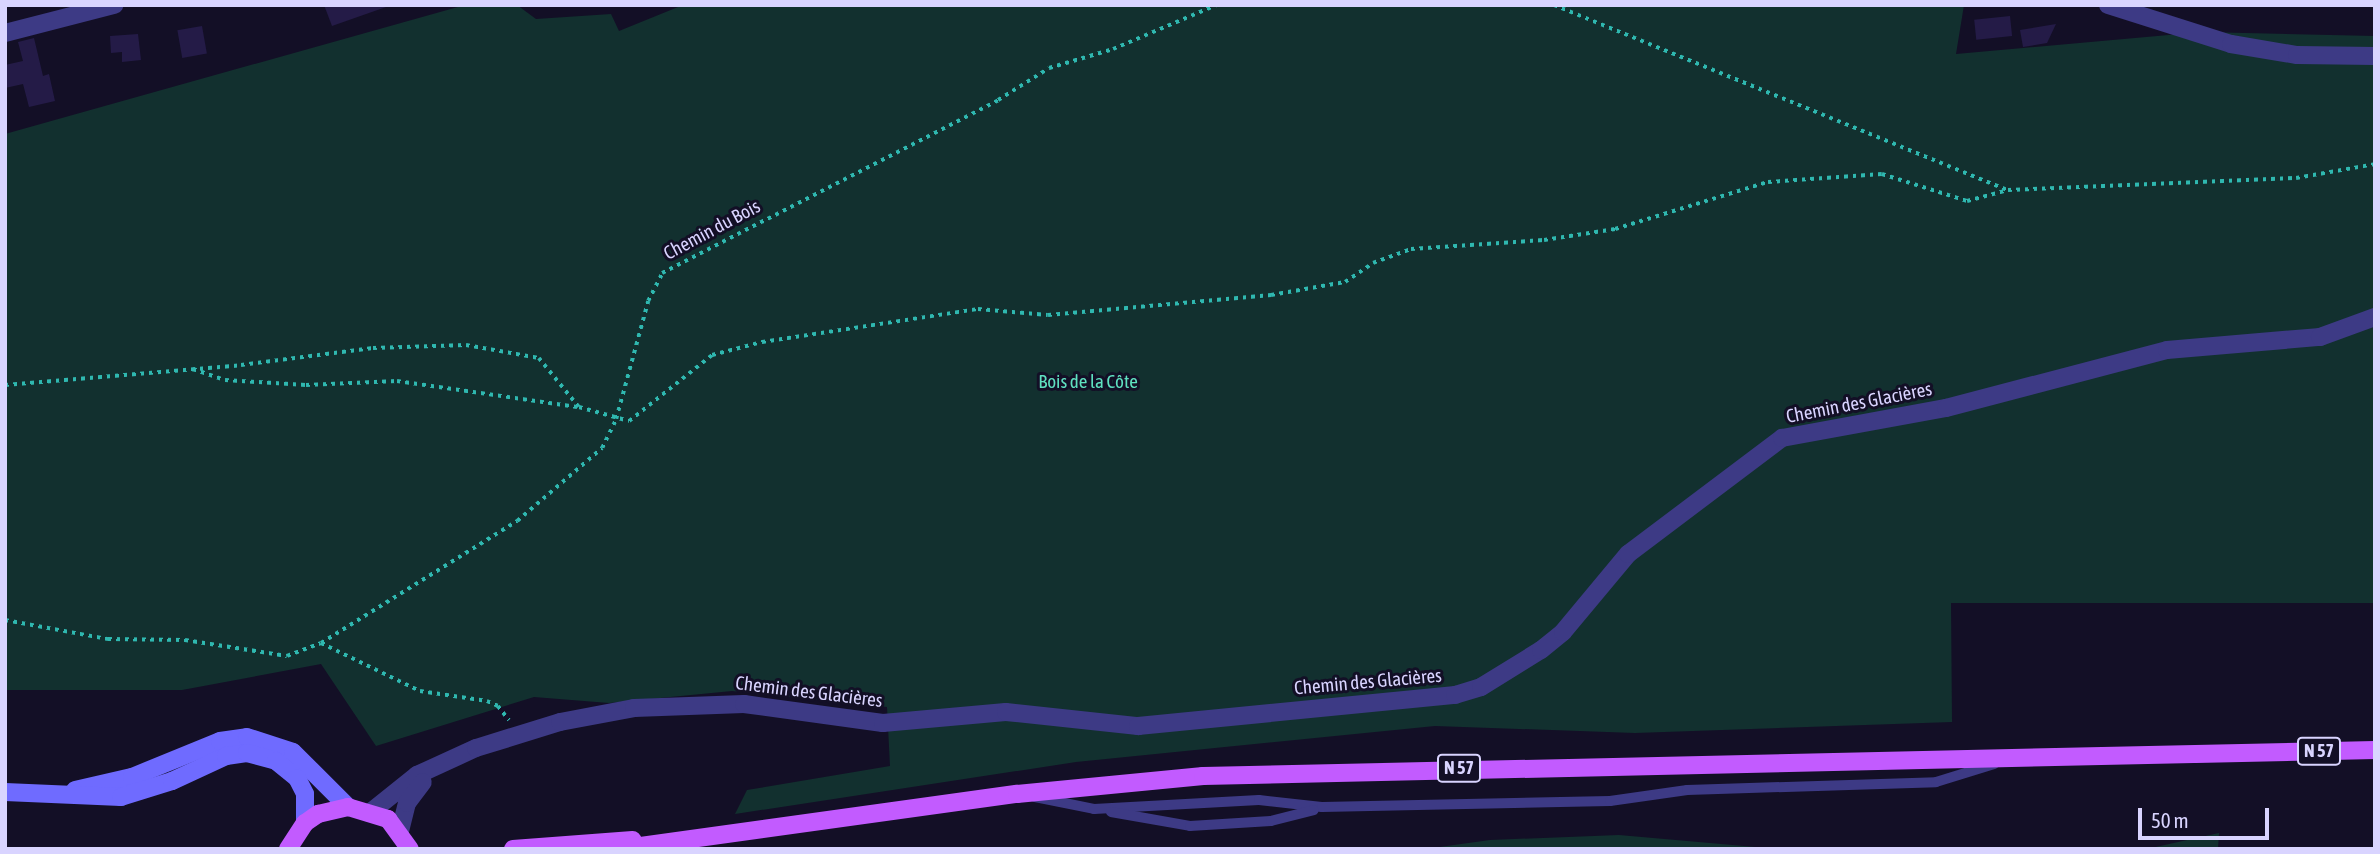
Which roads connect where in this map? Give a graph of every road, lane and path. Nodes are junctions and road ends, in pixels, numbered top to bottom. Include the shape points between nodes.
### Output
1 (114, 5) edge
2 (1216, 5) edge
3 (1553, 5) edge
4 (2108, 5) edge
5 (5, 33) edge
6 (2375, 56) edge
7 (2375, 164) edge
8 (2008, 190) junction
9 (2373, 318) edge
10 (192, 368) junction
11 (5, 385) edge
12 (579, 407) junction
13 (616, 419) junction
14 (5, 620) edge
15 (321, 643) junction
16 (514, 735) junction
17 (2375, 750) edge
18 (2019, 757) junction
19 (440, 766) junction
20 (5, 792) edge
21 (49, 794) junction
22 (1017, 794) junction
23 (348, 807) junction
24 (1322, 807) junction
25 (1094, 809) junction
26 (372, 811) junction
27 (305, 823) junction
28 (658, 840) junction
29 (411, 843) edge
30 (288, 849) edge
31 (513, 849) edge
32 (619, 849) edge

1 - 5 street
2 - 13 path, Chemin du Bois via 1113,49 1049,68 998,100 662,273 648,301
3 - 8 path
4 - 6 street via 2231,44 2297,55
7 - 8 path via 2296,178
8 - 13 path via 1966,201 1882,174 1768,182 1615,229 1544,240 1411,249 1373,263 1345,282 1284,293 1062,314 978,309 900,319 712,355 629,421
9 - 16 street, Chemin des Glacières via 2320,337 2167,350 1946,408 1782,438 1628,554 1563,632 1541,650 1481,687 1455,695 1138,726 1006,712 883,723 744,704 670,705 559,722
10 - 11 path
10 - 12 path via 225,380 306,386 397,382
10 - 12 path via 373,348 466,345 538,358
12 - 13 path
13 - 15 path, Chemin du Bois via 602,448 517,521
14 - 15 path, Chemin du Bois via 108,639 185,640 287,656
15 - 16 path via 420,691 498,706
16 - 19 street, Chemin des Glacières
17 - 18 main road, N 57
18 - 22 main road, N 57 via 1306,771
18 - 24 lane via 1915,783 1687,790 1610,802
19 - 26 street, Chemin des Glacières via 417,775
19 - 29 street, Chemin des Glacières via 407,803
20 - 21 main road
21 - 23 main road via 116,782 220,741 247,737 293,752
21 - 27 main road via 121,797 172,781 226,756 247,754 276,761 297,778 305,794
22 - 25 lane
22 - 28 main road, N 57
23 - 26 main road
23 - 27 main road via 332,809
24 - 25 lane via 1259,800
24 - 25 lane via 1271,821 1190,826
26 - 29 main road
27 - 30 main road
28 - 31 main road, N 57
28 - 32 main road, N 57

